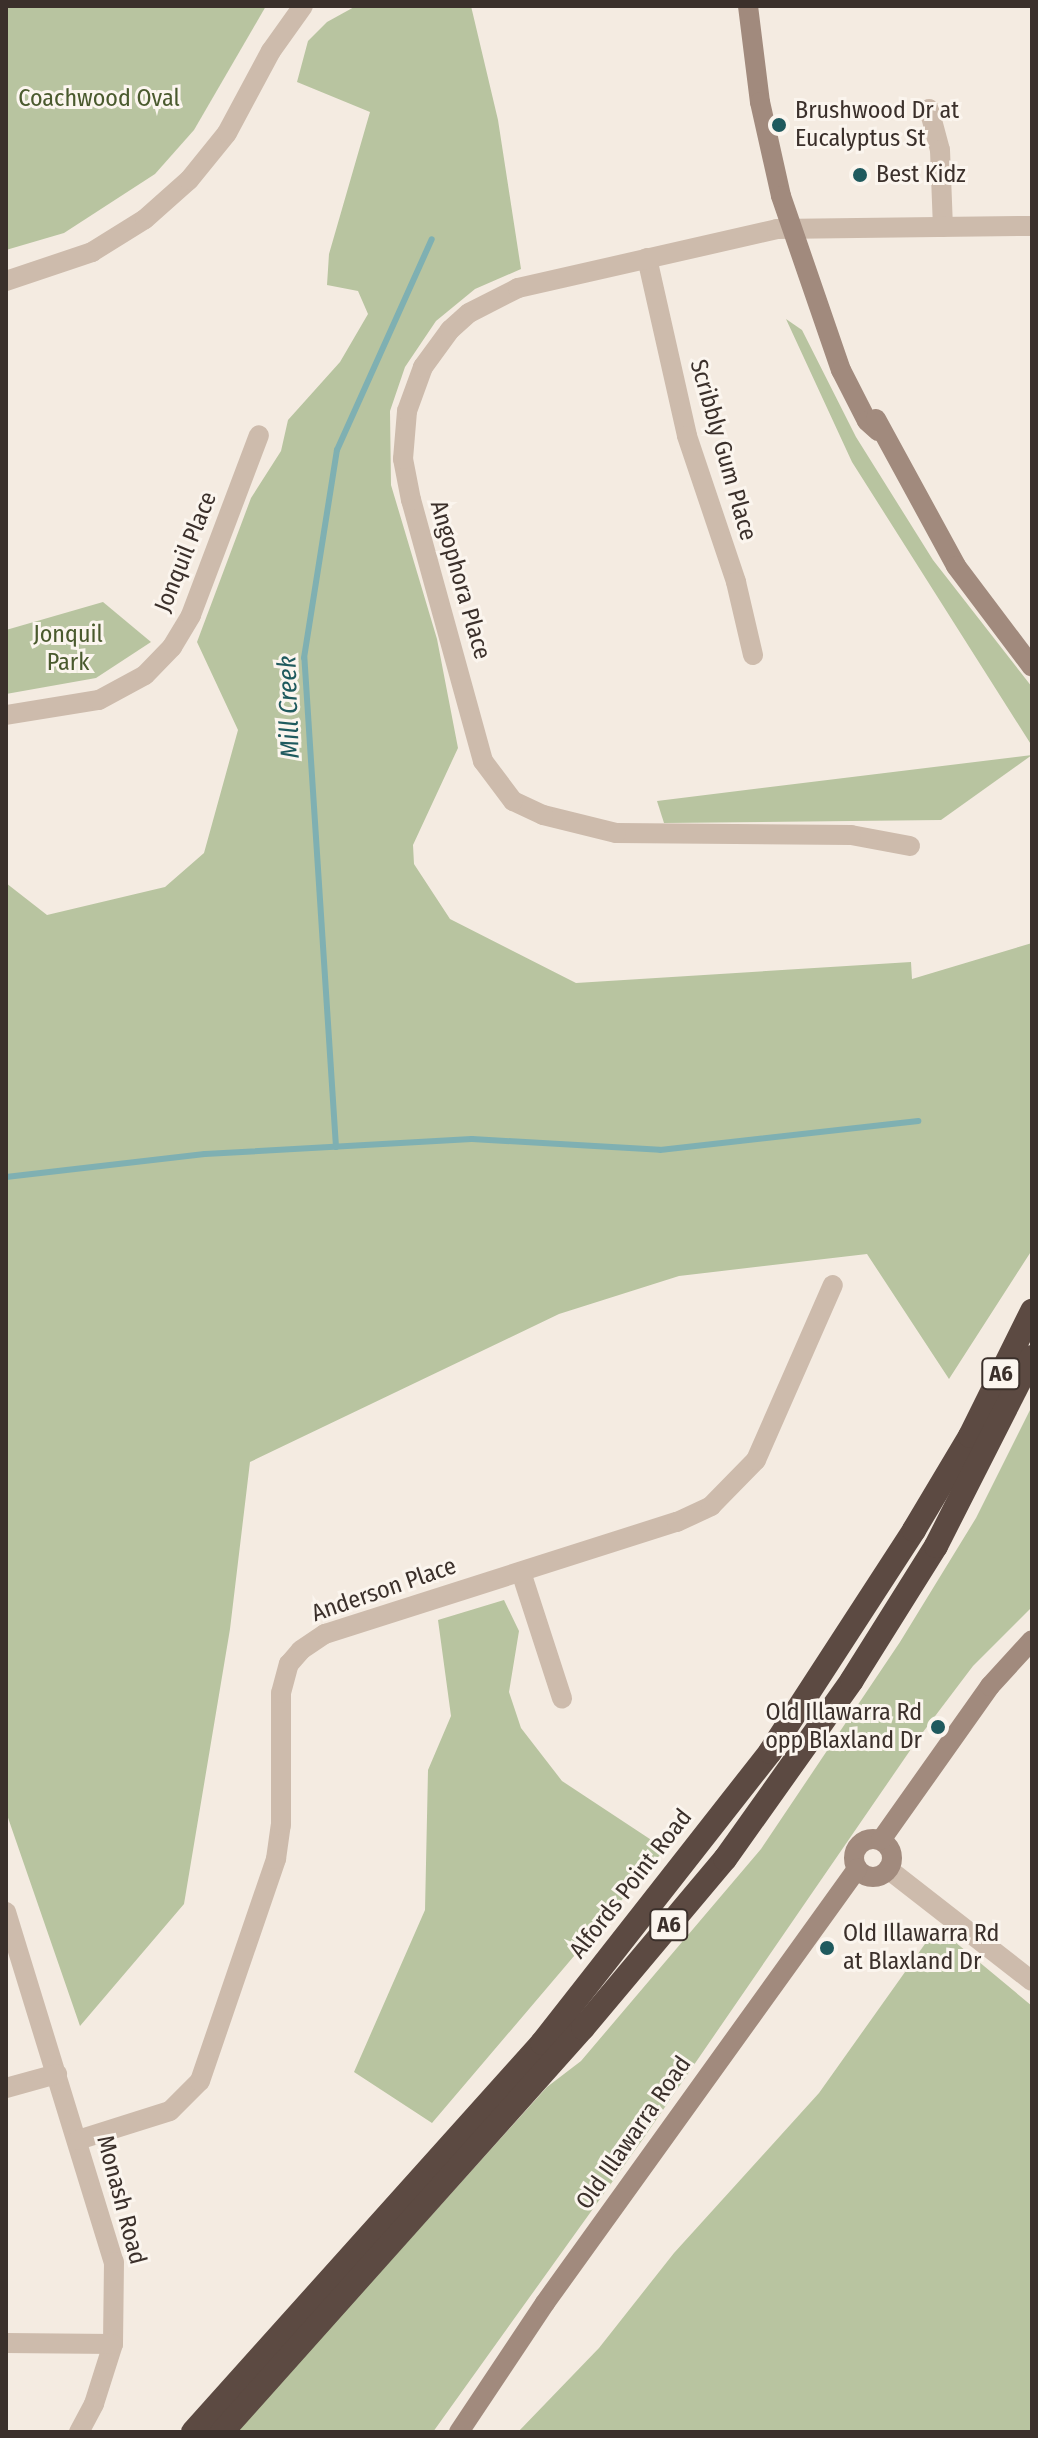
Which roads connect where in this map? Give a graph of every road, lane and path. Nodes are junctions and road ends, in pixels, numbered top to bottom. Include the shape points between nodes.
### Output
1 (303, 6) edge
2 (748, 6) edge
3 (929, 109) dead end
4 (1032, 226) edge
5 (943, 227) junction
6 (793, 228) junction
7 (647, 258) junction
8 (6, 281) edge
9 (259, 435) dead end
10 (945, 541) junction
11 (1032, 645) edge
12 (753, 655) dead end
13 (1032, 667) edge
14 (6, 715) edge
15 (910, 846) dead end
16 (833, 1285) dead end
17 (1032, 1311) edge
18 (1032, 1357) edge
19 (521, 1572) junction
20 (1032, 1640) edge
21 (562, 1698) dead end
22 (881, 1840) junction
23 (857, 1869) junction
24 (888, 1869) junction
25 (6, 1912) edge
26 (1032, 1981) edge
27 (57, 2074) junction
28 (6, 2088) edge
29 (78, 2140) junction
30 (6, 2343) edge
31 (113, 2344) junction
32 (79, 2432) edge
33 (193, 2432) edge
34 (222, 2432) edge
35 (459, 2432) edge

1 - 8 street via 271,51 227,133 178,191 92,252
2 - 6 street via 768,145
3 - 5 street via 940,150
4 - 5 street, Angophora Place
5 - 6 street, Angophora Place
6 - 7 street, Angophora Place
6 - 10 street via 840,358 851,367 878,431
7 - 12 street, Scribbly Gum Place via 687,436 736,582
7 - 15 street, Angophora Place via 493,298 450,330 414,387 403,436 405,479 483,761 501,790 527,809 616,833 851,835
9 - 14 street, Jonquil Place via 191,615 172,647 145,675 107,696
10 - 11 street
10 - 13 street via 956,566
16 - 19 street, Anderson Place via 756,1460 728,1493 686,1519
17 - 33 highway, Alfords Point Road / A6 via 922,1517 770,1752 542,2043
18 - 34 highway, A6 via 936,1546 852,1680 725,1859 583,2028
19 - 21 street
19 - 29 street, Anderson Place via 325,1634 289,1664 281,1693 276,1859 200,2081 170,2111
20 - 22 street via 990,1686
22 - 23 street via 860,1843 854,1853
22 - 24 street via 891,1853
23 - 24 street via 873,1877
23 - 35 street, Old Illawarra Road via 538,2312
24 - 26 street
25 - 27 street, Monash Road
27 - 28 street
27 - 29 street, Monash Road
29 - 31 street, Monash Road via 114,2262
30 - 31 street
31 - 32 street, Monash Road

